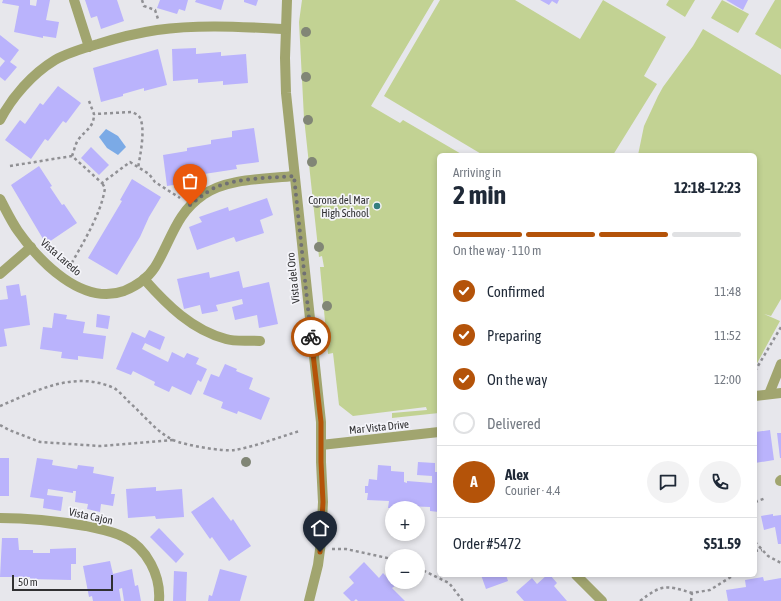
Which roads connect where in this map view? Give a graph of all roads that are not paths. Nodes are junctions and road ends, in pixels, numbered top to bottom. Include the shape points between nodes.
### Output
1 (74, 0) edge
2 (287, 0) edge
3 (285, 29) junction
4 (89, 47) junction
5 (0, 120) edge
6 (294, 176) junction
7 (0, 199) edge
8 (31, 248) junction
9 (0, 274) edge
10 (144, 279) junction
11 (260, 341) dead end
12 (781, 364) edge
13 (781, 393) edge
14 (769, 394) junction
15 (757, 396) edge
16 (437, 432) edge
17 (321, 445) junction
18 (0, 518) edge
19 (578, 577) edge
20 (159, 601) edge
21 (309, 601) edge
22 (602, 601) edge

1 - 4 street
2 - 3 street, Vista del Oro
3 - 4 street via 178,28 124,36
3 - 6 street, Vista del Oro via 286,93
4 - 5 street via 56,60 42,70 30,80
6 - 10 street, Vista Laredo via 230,183 204,194 190,205 180,218 154,268
6 - 17 street, Vista del Oro via 321,422
7 - 8 street, Vista Laredo via 14,225
8 - 9 street
8 - 10 street, Vista Laredo via 58,274 88,292 118,293 132,288
10 - 11 street via 184,319 204,331 227,340
12 - 14 street
13 - 14 street
14 - 15 street
16 - 17 street, Mar Vista Drive
17 - 21 street, Vista del Oro via 322,542
18 - 20 street, Vista Cajon via 71,524 109,531 125,538 146,556 153,568
19 - 22 street

